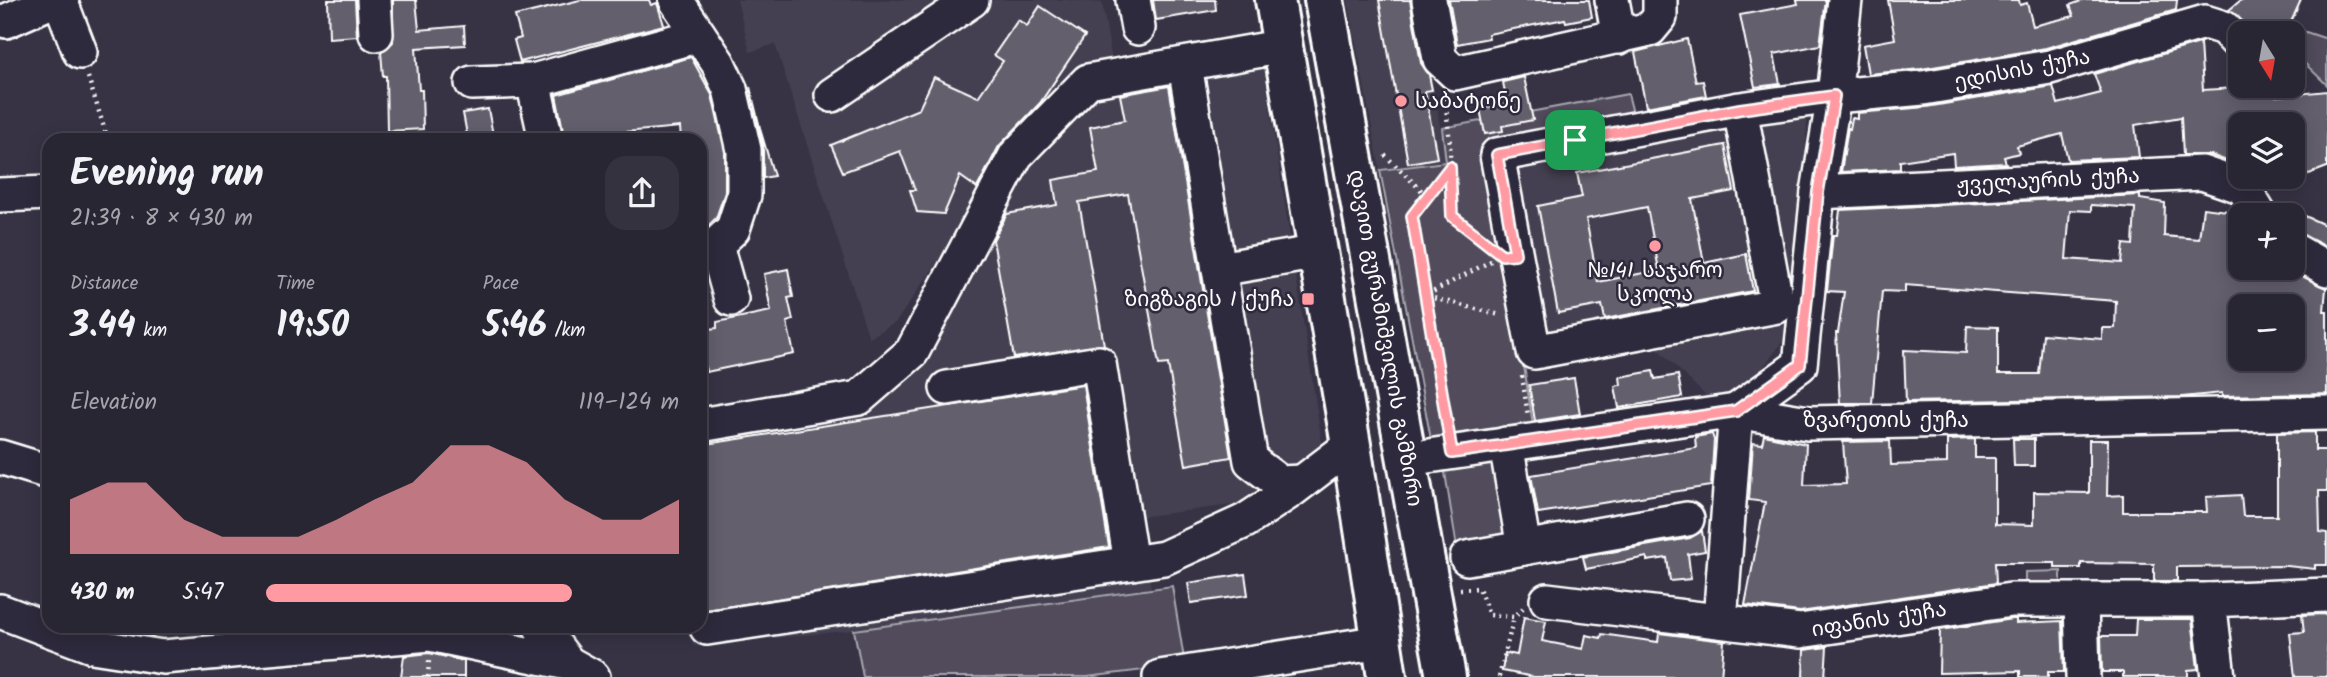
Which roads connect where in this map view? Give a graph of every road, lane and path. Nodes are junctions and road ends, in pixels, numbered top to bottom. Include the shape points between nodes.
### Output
1 (54, 0) edge
2 (60, 0) edge
3 (374, 0) edge
4 (676, 0) edge
5 (972, 0) edge
6 (1275, 0) edge
7 (1324, 0) edge
8 (1429, 0) edge
9 (1612, 0) edge
10 (1660, 0) edge
11 (1845, 0) edge
12 (6, 21) dead end
13 (2228, 32) edge
14 (376, 34) dead end
15 (699, 35) junction
16 (1619, 37) junction
17 (1284, 46) junction
18 (80, 52) joint
19 (1440, 59) junction
20 (1185, 65) junction
21 (533, 80) junction
22 (472, 83) dead end
23 (832, 95) dead end
24 (1834, 96) junction
25 (1740, 109) junction
26 (106, 133) edge
27 (544, 133) edge
28 (1385, 155) dead end
29 (1450, 167) junction
30 (1818, 192) junction
31 (42, 193) edge
32 (0, 195) edge
33 (1427, 196) junction
34 (2253, 203) edge
35 (708, 246) edge
36 (1319, 252) junction
37 (1509, 255) junction
38 (2305, 256) edge
39 (1219, 269) junction
40 (2327, 269) edge
41 (1425, 296) junction
42 (731, 299) dead end
43 (1513, 319) dead end
44 (947, 388) dead end
45 (1736, 411) junction
46 (2327, 414) edge
47 (707, 424) edge
48 (1506, 444) junction
49 (1351, 445) junction
50 (1452, 453) junction
51 (0, 457) edge
52 (1408, 459) junction
53 (42, 470) edge
54 (1303, 482) junction
55 (1687, 519) dead end
56 (1524, 548) junction
57 (1467, 558) dead end
58 (1132, 563) junction
59 (1459, 589) dead end
60 (2327, 595) edge
61 (1547, 600) joint
62 (2209, 600) junction
63 (2081, 601) junction
64 (0, 611) edge
65 (1514, 617) junction
66 (1720, 621) junction
67 (42, 627) edge
68 (707, 628) dead end
69 (58, 633) edge
70 (546, 633) edge
71 (1438, 633) junction
72 (1384, 660) edge
73 (580, 670) edge
74 (1161, 677) edge
75 (1446, 677) edge
76 (1499, 677) edge
77 (2083, 677) edge
78 (2218, 677) edge

1 - 12 street
2 - 18 street
3 - 14 street
4 - 15 street
5 - 23 street
6 - 17 main road
7 - 52 main road, დავით გურამიშვილის გამზირი
8 - 19 street
9 - 16 street
10 - 16 street via 1660,18 1650,29
11 - 24 street
13 - 24 street, ედისის ქუჩა via 2205,22 2050,67 1923,88
15 - 21 street
15 - 35 street via 730,89 744,150 744,195 733,229
16 - 19 street via 1455,73
17 - 20 street
17 - 36 main road
18 - 26 path
19 - 29 path
20 - 39 street
20 - 47 street via 1088,81 1016,155 912,352 859,398
21 - 22 street
21 - 27 street
24 - 25 street, ედისის ქუჩა
24 - 30 street
25 - 37 street, ედისის ქუჩა via 1497,155
25 - 37 street via 1777,306 1534,352
28 - 33 path
29 - 33 path
29 - 37 path via 1452,216
30 - 34 street, ჟველაურის ქუჩა via 2202,173 2243,187
30 - 45 street via 1800,365
31 - 32 street
33 - 41 path via 1412,216
35 - 42 street
36 - 39 street
36 - 49 main road
37 - 41 path
38 - 40 street
39 - 54 street via 1251,461 1280,483
41 - 43 path
41 - 50 path
44 - 58 street via 1099,363
45 - 46 street, ზვარეთის ქუჩა via 1808,423
45 - 48 street, ზვარეთის ქუჩა
45 - 66 street
48 - 50 street, ზვარეთის ქუჩა
48 - 56 street
49 - 54 street
49 - 72 main road
50 - 52 street, ზვარეთის ქუჩა
51 - 53 street
52 - 71 main road, დავით გურამიშვილის გამზირი
54 - 58 street via 1245,522 1164,558
55 - 56 street
56 - 57 street
58 - 68 street
59 - 65 path via 1479,588 1489,615
60 - 62 street, იფანის ქუჩა
61 - 65 path via 1531,600
61 - 66 street, იფანის ქუჩა
62 - 63 street, იფანის ქუჩა
62 - 78 street
63 - 66 street, იფანის ქუჩა via 2011,600 1800,632
63 - 77 street
64 - 67 street
65 - 76 path
69 - 73 street via 92,646 163,657 430,634
70 - 73 street
71 - 72 main road
71 - 75 main road, დავით გურამიშვილის გამზირი
72 - 74 street

